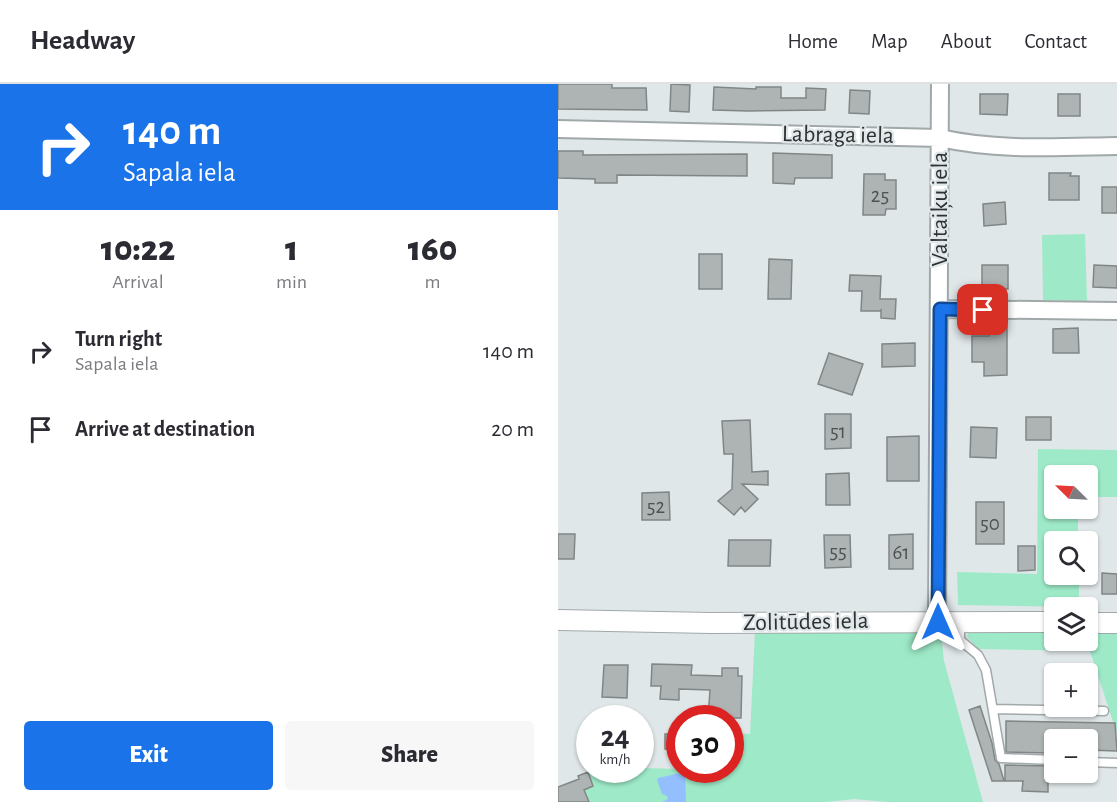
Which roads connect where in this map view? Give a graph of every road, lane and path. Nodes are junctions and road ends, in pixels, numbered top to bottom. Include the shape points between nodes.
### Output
1 (940, 84) edge
2 (558, 129) edge
3 (940, 138) junction
4 (1117, 146) edge
5 (940, 309) junction
6 (1117, 311) edge
7 (558, 620) edge
8 (938, 622) junction
9 (960, 622) junction
10 (1044, 622) edge
11 (1098, 623) edge
12 (1117, 623) edge
13 (993, 709) junction
14 (1104, 711) dead end
15 (1044, 760) edge
16 (1098, 762) edge
17 (1117, 763) edge

1 - 3 street, Valtaiķu iela
2 - 3 street, Labraga iela
3 - 4 street, Labraga iela via 1027,147
3 - 5 street, Valtaiķu iela
5 - 6 street
5 - 8 street, Valtaiķu iela
7 - 8 street, Zolitūdes iela
8 - 9 street, Zolitūdes iela
9 - 10 street, Zolitūdes iela
9 - 13 lane via 960,640 978,656 986,670
11 - 12 street
13 - 14 lane
13 - 15 lane via 1001,758
16 - 17 lane

